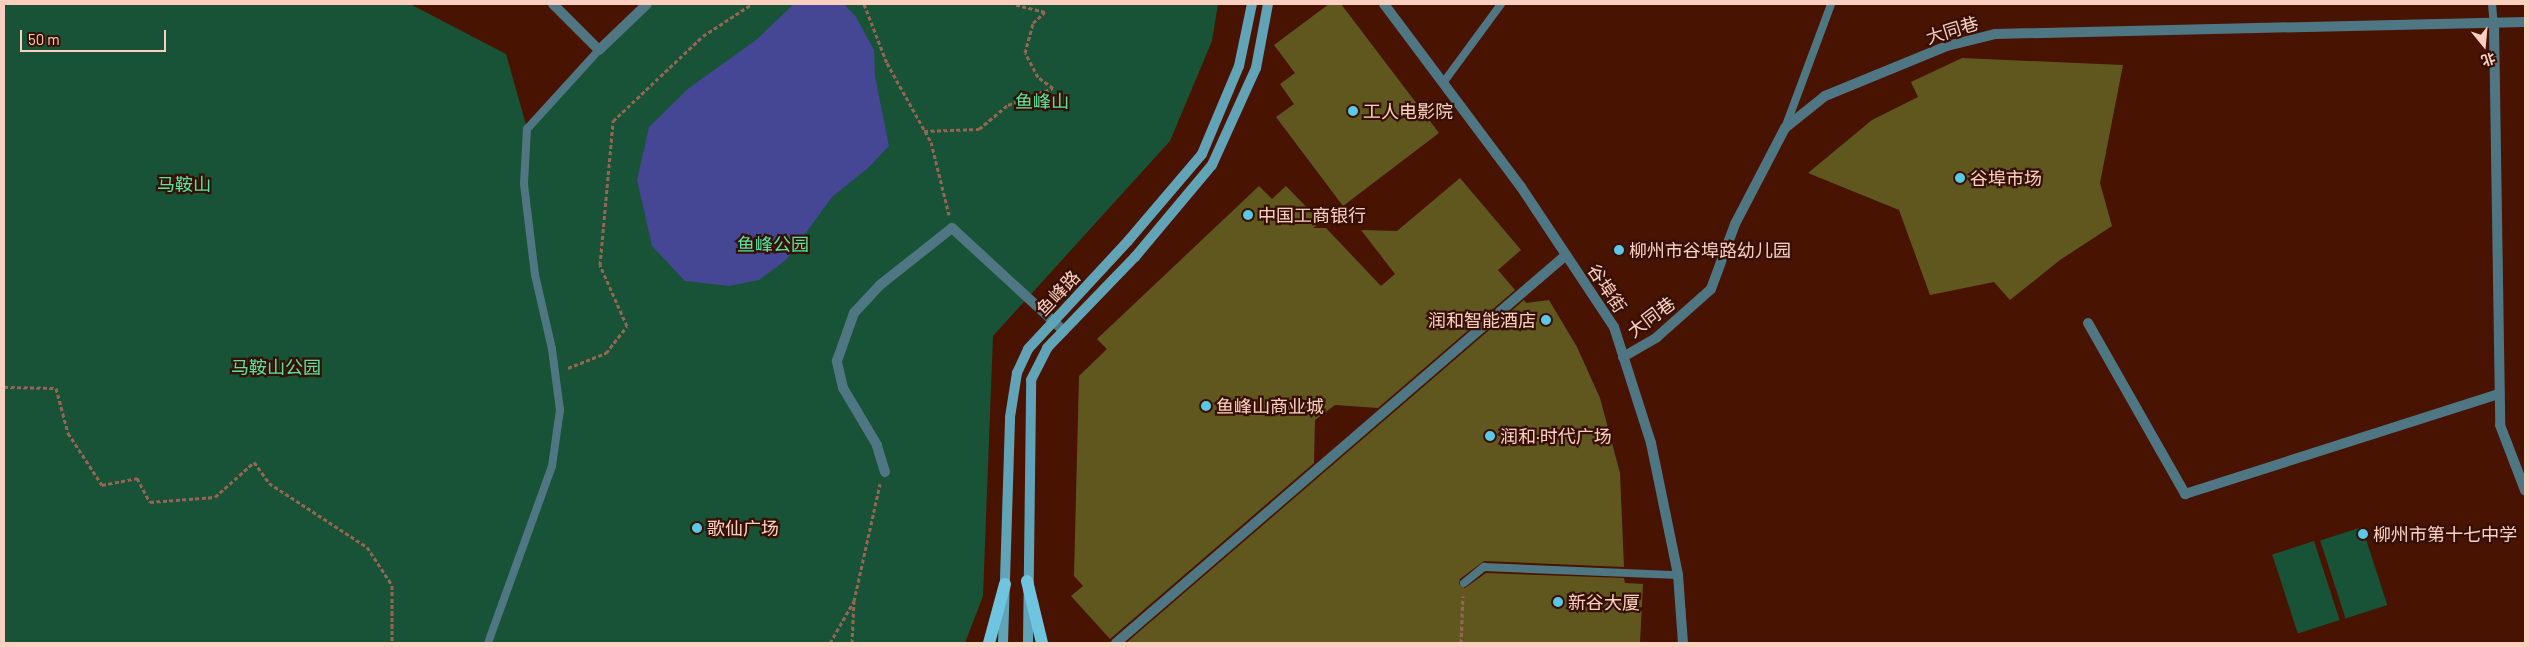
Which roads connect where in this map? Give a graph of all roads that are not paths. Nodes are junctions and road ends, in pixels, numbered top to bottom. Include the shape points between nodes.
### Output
1 (553, 4) edge
2 (647, 4) edge
3 (1252, 4) edge
4 (1268, 4) edge
5 (1384, 4) edge
6 (1501, 4) edge
7 (1831, 4) edge
8 (2492, 4) edge
9 (2525, 22) edge
10 (2494, 25) junction
11 (599, 50) junction
12 (1443, 84) junction
13 (1785, 128) junction
14 (1566, 255) junction
15 (1053, 322) junction
16 (2088, 323) dead end
17 (1064, 331) junction
18 (1623, 357) junction
19 (2499, 394) junction
20 (885, 472) road end
21 (2525, 490) edge
22 (1678, 575) junction
23 (1027, 581) junction
24 (1464, 583) road end
25 (1005, 584) junction
26 (488, 643) edge
27 (989, 643) edge
28 (1003, 643) edge
29 (1028, 643) edge
30 (1042, 643) edge
31 (1116, 643) edge
32 (1683, 643) edge

1 - 11 street
2 - 11 street
3 - 15 main road, 鱼峰路 via 1239,66 1202,154
4 - 17 main road, 鱼峰路 via 1256,68 1212,165 1135,257
5 - 12 street, 谷埠街
6 - 12 lane
7 - 13 lane
8 - 10 lane
9 - 10 street, 大同巷
10 - 13 street, 大同巷 via 1995,34 1947,46 1825,96
10 - 19 street
11 - 26 lane via 527,129 524,184 560,410 552,466
12 - 14 street, 谷埠街 via 1521,187
13 - 18 street, 大同巷 via 1735,224 1711,288 1656,337
14 - 18 street, 谷埠街 via 1614,327
14 - 31 street
15 - 17 street
15 - 20 street via 952,228 880,285 854,313 837,362 843,388 876,444
15 - 25 main road, 鱼峰路 via 1028,349 1017,373 1010,417
16 - 19 street via 2185,494
17 - 23 main road, 鱼峰路 via 1047,348 1031,380
18 - 22 street, 谷埠街 via 1651,443
19 - 21 street via 2500,425
22 - 24 lane via 1484,567
22 - 32 street, 谷埠街
23 - 29 main road, 鱼峰路
23 - 30 main road
25 - 27 main road
25 - 28 main road, 鱼峰路

